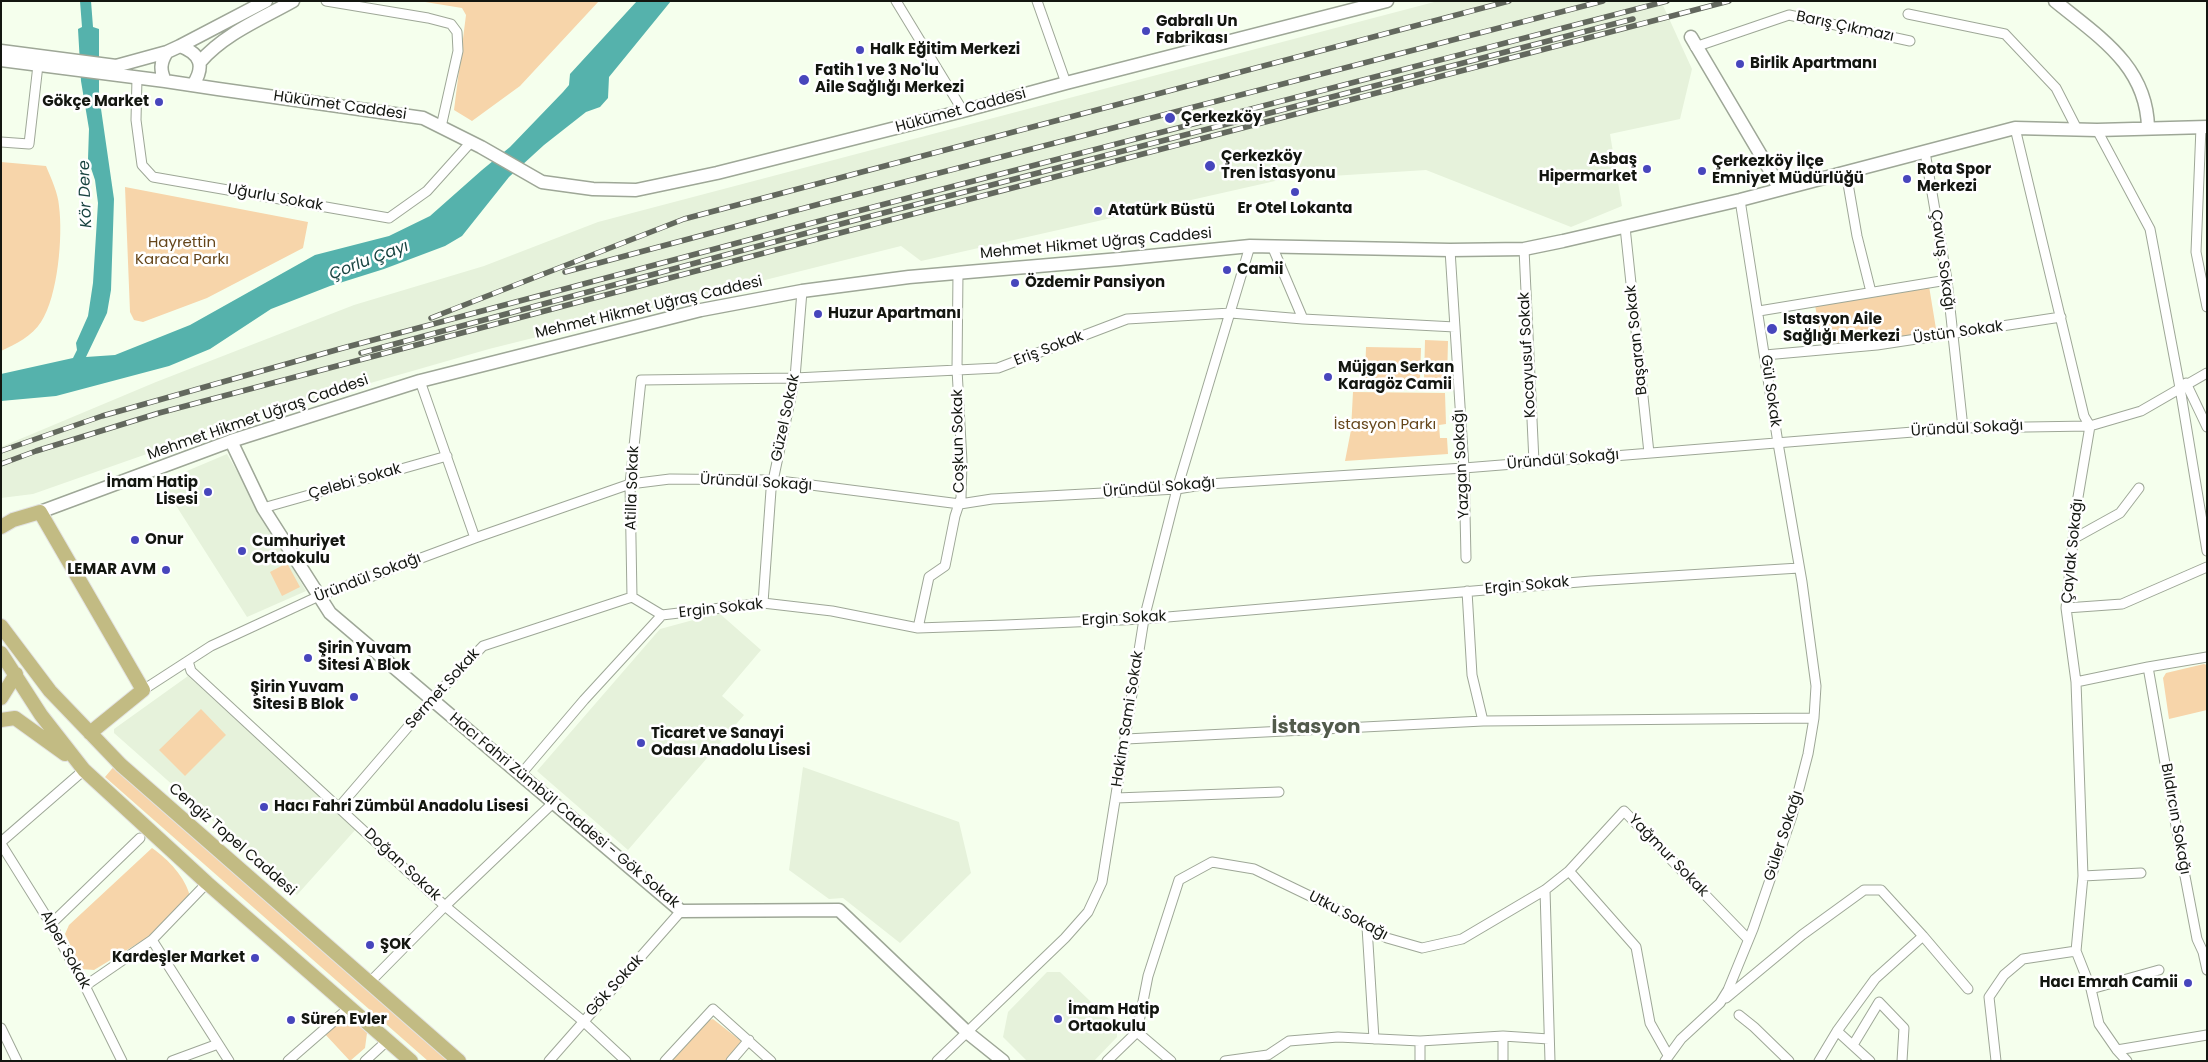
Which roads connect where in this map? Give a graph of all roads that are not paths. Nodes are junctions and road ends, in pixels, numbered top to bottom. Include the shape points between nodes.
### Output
1 (266, 1) edge
2 (293, 1) edge
3 (326, 1) edge
4 (896, 1) edge
5 (1037, 1) edge
6 (1387, 1) edge
7 (2055, 1) edge
8 (1908, 14) dead end
9 (1910, 41) dead end
10 (1693, 42) joint
11 (180, 46) junction
12 (1, 51) edge
13 (167, 52) junction
14 (1, 60) edge
15 (58, 63) junction
16 (38, 65) junction
17 (200, 65) junction
18 (116, 70) junction
19 (137, 78) junction
20 (165, 81) junction
21 (1066, 83) junction
22 (193, 85) junction
23 (218, 88) junction
24 (962, 111) junction
25 (441, 127) junction
26 (2204, 127) edge
27 (2015, 128) junction
28 (2148, 128) junction
29 (2077, 129) junction
30 (2097, 130) junction
31 (1, 142) edge
32 (476, 145) junction
33 (1925, 152) junction
34 (1846, 172) junction
35 (1778, 190) junction
36 (1740, 200) junction
37 (1625, 227) junction
38 (1250, 246) junction
39 (1272, 246) junction
40 (1524, 248) junction
41 (1450, 250) junction
42 (958, 273) junction
43 (1947, 280) junction
44 (802, 291) junction
45 (1871, 292) junction
46 (2207, 307) edge
47 (1759, 311) junction
48 (1231, 313) junction
49 (2061, 318) junction
50 (1303, 319) junction
51 (1454, 327) junction
52 (1952, 335) junction
53 (1765, 355) junction
54 (957, 369) junction
55 (2207, 373) edge
56 (796, 378) junction
57 (641, 380) joint
58 (420, 381) junction
59 (2183, 386) junction
60 (2090, 426) junction
61 (2207, 427) edge
62 (1963, 428) junction
63 (231, 441) junction
64 (1778, 442) junction
65 (1648, 453) junction
66 (447, 456) junction
67 (1534, 462) junction
68 (1464, 468) junction
69 (772, 480) junction
70 (630, 484) junction
71 (2139, 488) dead end
72 (1177, 489) junction
73 (960, 504) junction
74 (263, 508) junction
75 (40, 512) junction
76 (4, 525) edge
77 (475, 538) junction
78 (2073, 539) junction
79 (2207, 551) edge
80 (1466, 558) dead end
81 (2207, 567) edge
82 (1798, 568) junction
83 (1802, 582) joint
84 (1467, 591) junction
85 (319, 596) junction
86 (632, 597) junction
87 (763, 603) junction
88 (2066, 608) junction
89 (662, 616) junction
90 (1144, 619) junction
91 (1, 626) edge
92 (918, 628) junction
93 (1, 653) edge
94 (2207, 657) edge
95 (188, 661) junction
96 (2148, 666) junction
97 (16, 674) junction
98 (2076, 682) junction
99 (144, 690) junction
100 (1, 698) edge
101 (432, 699) junction
102 (1814, 718) junction
103 (1, 720) edge
104 (1483, 721) junction
105 (90, 733) junction
106 (1126, 738) junction
107 (82, 767) junction
108 (521, 774) junction
109 (1279, 792) dead end
110 (1116, 798) junction
111 (554, 802) junction
112 (340, 806) junction
113 (140, 838) dead end
114 (1, 843) edge
115 (1569, 871) junction
116 (2141, 873) dead end
117 (2083, 876) junction
118 (207, 883) junction
119 (1545, 890) junction
120 (445, 906) junction
121 (681, 911) junction
122 (51, 924) junction
123 (1367, 927) junction
124 (1923, 936) junction
125 (1748, 939) junction
126 (2202, 939) edge
127 (152, 940) junction
128 (2076, 951) junction
129 (2159, 970) dead end
130 (2207, 970) edge
131 (370, 982) junction
132 (85, 986) junction
133 (1968, 989) dead end
134 (2091, 989) junction
135 (1720, 1003) junction
136 (350, 1007) junction
137 (1739, 1015) dead end
138 (583, 1021) junction
139 (1, 1028) edge
140 (1837, 1031) junction
141 (1137, 1032) junction
142 (968, 1033) junction
143 (2207, 1035) edge
144 (1503, 1036) junction
145 (1549, 1038) junction
146 (388, 1040) junction
147 (749, 1040) junction
148 (1374, 1040) junction
149 (1420, 1041) junction
150 (218, 1044) junction
151 (1854, 1045) junction
152 (2117, 1050) junction
153 (1268, 1058) edge
154 (1667, 1058) edge
155 (17, 1061) edge
156 (122, 1061) edge
157 (172, 1061) edge
158 (229, 1061) edge
159 (288, 1061) edge
160 (365, 1061) edge
161 (411, 1061) edge
162 (459, 1061) edge
163 (549, 1061) edge
164 (626, 1061) edge
165 (665, 1061) edge
166 (731, 1061) edge
167 (771, 1061) edge
168 (937, 1061) edge
169 (1003, 1061) edge
170 (1107, 1061) edge
171 (1171, 1061) edge
172 (1224, 1061) edge
173 (1420, 1061) edge
174 (1503, 1061) edge
175 (1550, 1061) edge
176 (1789, 1061) edge
177 (1819, 1061) edge
178 (1870, 1061) edge
179 (1902, 1061) edge
180 (1996, 1061) edge
181 (2127, 1061) edge

1 - 11 main road
2 - 17 main road via 219,43
3 - 25 street via 450,24 457,32 458,51
4 - 24 street
5 - 21 street
6 - 21 main road, Hükümet Caddesi
7 - 28 main road via 2121,57 2135,76 2144,96
8 - 29 street via 2005,34 2056,88
9 - 10 street, Barış Çıkmazı via 1790,15
10 - 35 main road via 1775,179
11 - 13 main road
11 - 17 main road via 192,51
12 - 15 main road
13 - 18 main road
13 - 20 main road via 161,65
14 - 16 main road
15 - 16 main road
15 - 18 main road
16 - 31 street via 29,144
17 - 22 main road via 199,76
17 - 23 main road via 209,82
18 - 19 main road
19 - 20 main road
19 - 32 street, Uğurlu Sokak via 136,120 142,165 152,177 389,218 427,191
20 - 22 main road
21 - 24 main road, Hükümet Caddesi
22 - 23 main road, Hükümet Caddesi
23 - 25 main road, Hükümet Caddesi via 423,118
24 - 32 main road, Hükümet Caddesi via 717,173 636,190 593,189 542,182
25 - 32 main road, Hükümet Caddesi
26 - 28 main road, Mehmet Hikmet Uğraş Caddesi
26 - 46 street via 2196,252
27 - 29 main road, Mehmet Hikmet Uğraş Caddesi
27 - 33 main road, Mehmet Hikmet Uğraş Caddesi
27 - 49 street
28 - 30 main road, Mehmet Hikmet Uğraş Caddesi
29 - 30 main road, Mehmet Hikmet Uğraş Caddesi
30 - 59 street via 2150,229
33 - 34 main road, Mehmet Hikmet Uğraş Caddesi
33 - 43 street, Çavuş Sokağı
34 - 35 main road, Mehmet Hikmet Uğraş Caddesi
34 - 45 street
35 - 36 main road, Mehmet Hikmet Uğraş Caddesi
36 - 37 main road, Mehmet Hikmet Uğraş Caddesi
36 - 47 street, Gül Sokak
37 - 40 main road, Mehmet Hikmet Uğraş Caddesi
37 - 65 street, Başaran Sokak
38 - 39 main road, Mehmet Hikmet Uğraş Caddesi
38 - 42 main road, Mehmet Hikmet Uğraş Caddesi
38 - 48 street, Hakim Sami Sokak
39 - 41 main road, Mehmet Hikmet Uğraş Caddesi
39 - 50 street
40 - 41 main road, Mehmet Hikmet Uğraş Caddesi
40 - 67 street, Kocayusuf Sokak
41 - 51 street, Yazgan Sokağı
42 - 44 main road, Mehmet Hikmet Uğraş Caddesi
42 - 54 street, Coşkun Sokak
43 - 45 street
43 - 52 street, Çavuş Sokağı
44 - 56 street, Güzel Sokak
44 - 58 main road, Mehmet Hikmet Uğraş Caddesi via 701,310
45 - 47 street
47 - 53 street, Gül Sokak
48 - 50 street, Eriş Sokak
48 - 54 street, Eriş Sokak via 1126,320 998,368
48 - 72 street, Hakim Sami Sokak
49 - 52 street, Üstün Sokak
49 - 60 street via 2084,416
50 - 51 street, Eriş Sokak
51 - 68 street, Yazgan Sokağı
52 - 53 street, Üstün Sokak
52 - 62 street, Çavuş Sokağı
53 - 64 street, Gül Sokak
54 - 56 street, Eriş Sokak
54 - 73 street, Coşkun Sokak via 962,462
55 - 59 street, Üründül Sokağı
56 - 57 street, Eriş Sokak
56 - 69 street, Güzel Sokak
57 - 70 street, Atilla Sokak
58 - 63 main road, Mehmet Hikmet Uğraş Caddesi
58 - 66 street
59 - 60 street, Üründül Sokağı via 2140,411
59 - 61 street
59 - 79 street
60 - 62 street, Üründül Sokağı
60 - 78 street, Çaylak Sokağı
62 - 64 street, Üründül Sokağı
63 - 74 main road, Hacı Fahri Zümbül Caddesi - Gök Sokak
63 - 75 main road, Mehmet Hikmet Uğraş Caddesi
64 - 65 street, Üründül Sokağı
64 - 82 street, Gül Sokak
65 - 67 street, Üründül Sokağı
66 - 74 street, Çelebi Sokak
66 - 77 street
67 - 68 street, Üründül Sokağı
68 - 72 street, Üründül Sokağı via 1208,484
68 - 80 street, Yazgan Sokağı
69 - 70 street, Üründül Sokağı via 670,479
69 - 73 street, Üründül Sokağı
69 - 87 street, Güzel Sokak
70 - 77 street, Üründül Sokağı
70 - 86 street, Atilla Sokak
71 - 78 street via 2120,513
72 - 73 street, Üründül Sokağı via 992,499
72 - 90 street, Hakim Sami Sokak
73 - 92 street, Coşkun Sokak via 945,566 929,577
74 - 85 main road, Hacı Fahri Zümbül Caddesi - Gök Sokak
75 - 76 main road, Mehmet Hikmet Uğraş Caddesi
75 - 99 main road
77 - 85 street, Üründül Sokağı
78 - 88 street, Çaylak Sokağı
81 - 88 street via 2122,604
82 - 83 street, Gül Sokak
82 - 84 street, Ergin Sokak
83 - 102 street, Güler Sokağı via 1816,686
84 - 90 street, Ergin Sokak
84 - 104 street via 1472,674
85 - 95 street, Üründül Sokağı via 211,646
85 - 101 main road, Hacı Fahri Zümbül Caddesi - Gök Sokak via 330,613
86 - 89 street
86 - 101 street, Sermet Sokak via 482,646
87 - 89 street, Ergin Sokak
87 - 92 street, Ergin Sokak via 832,611
88 - 98 street, Çaylak Sokağı
89 - 108 street, Ergin Sokak
90 - 92 street, Ergin Sokak
90 - 106 street, Hakim Sami Sokak
91 - 105 main road, Cengiz Topel Caddesi via 50,691
93 - 97 main road
94 - 96 street
95 - 99 street, Üründül Sokağı
95 - 112 street, Doğan Sokak via 191,670
96 - 98 street
96 - 126 street, Bıldırcın Sokağı
97 - 100 main road
97 - 107 main road via 41,715
98 - 117 street, Çaylak Sokağı
99 - 105 main road
101 - 108 main road, Hacı Fahri Zümbül Caddesi - Gök Sokak
101 - 112 street, Sermet Sokak
102 - 104 street
102 - 125 street, Güler Sokağı via 1792,816
103 - 107 main road via 15,718 24,722
104 - 106 street
105 - 131 main road, Cengiz Topel Caddesi via 121,765
106 - 110 street, Hakim Sami Sokak
107 - 114 street
107 - 118 main road
108 - 111 main road, Hacı Fahri Zümbül Caddesi - Gök Sokak
109 - 110 street
110 - 142 street, Hakim Sami Sokak via 1102,882 1088,912
111 - 120 street
111 - 121 main road, Hacı Fahri Zümbül Caddesi - Gök Sokak
112 - 120 street, Doğan Sokak
113 - 122 street
114 - 122 street, Alper Sokak
115 - 119 street, Utku Sokağı
115 - 125 street, Yağmur Sokak via 1624,811
115 - 154 street via 1636,947 1650,1023
116 - 117 street
117 - 128 street, Çaylak Sokağı
118 - 127 street
118 - 136 main road
119 - 123 street, Utku Sokağı via 1462,939 1422,948 1387,938
119 - 145 street
120 - 131 street
120 - 138 street, Doğan Sokak
121 - 138 street, Gök Sokak
121 - 142 main road, Hacı Fahri Zümbül Caddesi - Gök Sokak via 839,910
122 - 132 street, Alper Sokak
123 - 141 street, Utku Sokağı via 1254,869 1212,862 1179,880 1148,976
123 - 148 street
124 - 133 street
124 - 135 street via 1881,890 1864,890 1802,935
124 - 140 street via 1875,978
125 - 135 street, Güler Sokağı
126 - 130 street, Bıldırcın Sokağı
127 - 132 street
127 - 150 street
128 - 134 street, Çaylak Sokağı
128 - 180 street via 2024,959 2004,975 1990,997
129 - 134 street
131 - 162 main road, Cengiz Topel Caddesi
132 - 156 street, Alper Sokak
134 - 152 street, Çaylak Sokağı via 2099,1024
135 - 154 street, Güler Sokağı via 1680,1038
136 - 146 main road
136 - 159 street
137 - 176 street
138 - 163 street, Gök Sokak
138 - 164 street, Doğan Sokak
139 - 155 street
140 - 151 street
140 - 177 street
141 - 170 street
141 - 171 street
142 - 168 street, Hakim Sami Sokak
142 - 169 main road, Hacı Fahri Zümbül Caddesi - Gök Sokak
143 - 152 street
144 - 145 street
144 - 149 street
144 - 174 street
145 - 175 street
146 - 160 street
146 - 161 main road
147 - 165 street via 713,1009
147 - 166 street
147 - 167 street
148 - 149 street
148 - 153 street via 1338,1037 1289,1041
149 - 173 street
150 - 157 street
150 - 158 street
151 - 178 street
151 - 179 street via 1879,1002 1904,1028
152 - 181 street, Çaylak Sokağı
153 - 172 street

